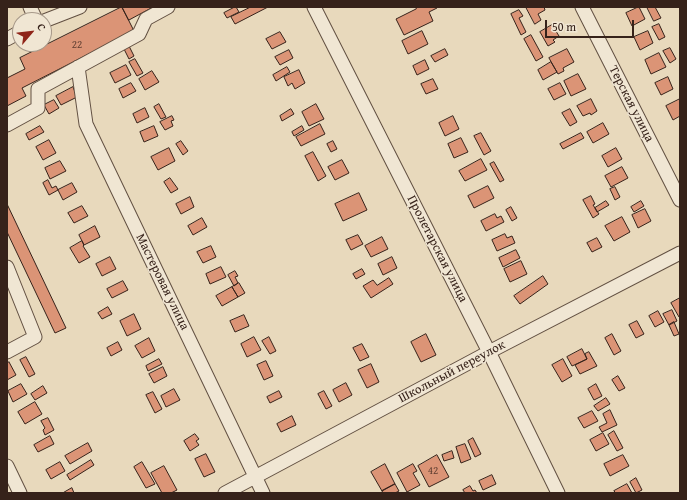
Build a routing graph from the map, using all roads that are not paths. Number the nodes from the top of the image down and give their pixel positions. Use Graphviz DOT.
graph roads {
  1 [pos="80,7"];
  2 [pos="168,7"];
  3 [pos="314,7"];
  4 [pos="582,7"];
  5 [pos="52,18"];
  6 [pos="78,67"];
  7 [pos="7,126"];
  8 [pos="680,200"];
  9 [pos="680,253"];
  10 [pos="7,267"];
  11 [pos="7,352"];
  12 [pos="489,352"];
  13 [pos="7,466"];
  14 [pos="255,476"];
  15 [pos="20,493"];
  16 [pos="225,493"];
  17 [pos="263,493"];
  18 [pos="558,493"];
  1 -- 5 [label="street"];
  2 -- 6 [label="street"];
  3 -- 12 [label="street, Пролетарская улица"];
  4 -- 8 [label="street, Терская улица"];
  6 -- 7 [label="street"];
  6 -- 14 [label="street, Мастеровая улица"];
  9 -- 12 [label="street, Школьный переулок"];
  10 -- 11 [label="street"];
  12 -- 14 [label="street, Школьный переулок"];
  12 -- 18 [label="street, Пролетарская улица"];
  13 -- 15 [label="street"];
  14 -- 16 [label="street, Школьный переулок"];
  14 -- 17 [label="street, Мастеровая улица"];
}
